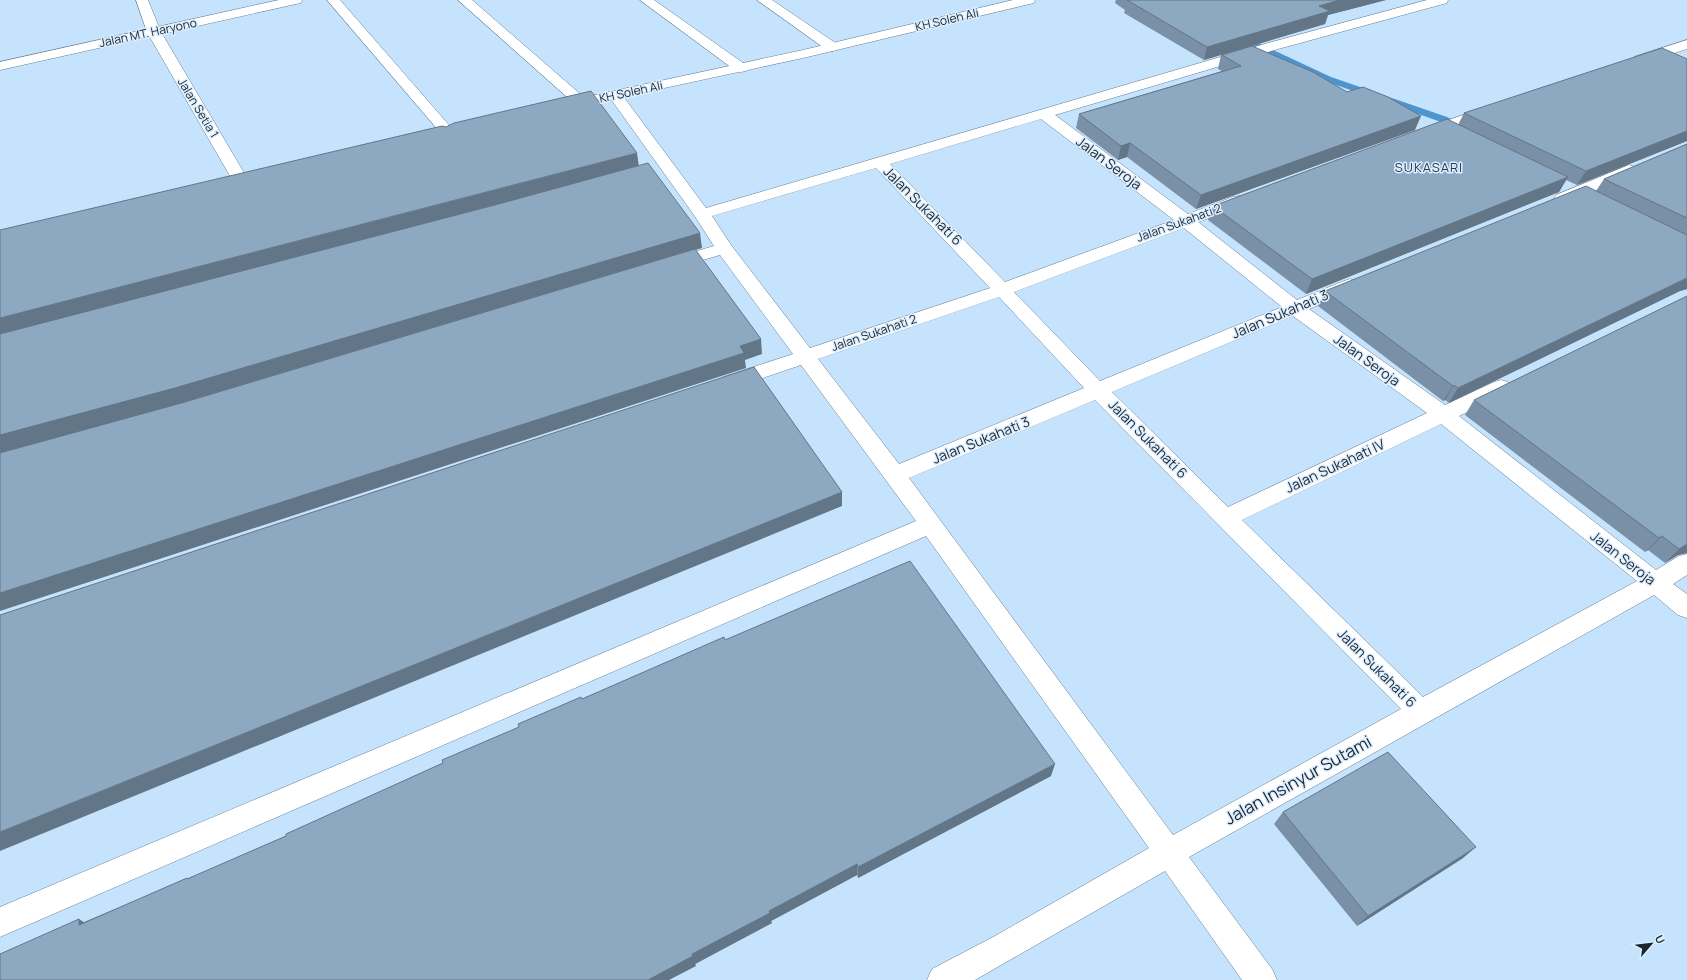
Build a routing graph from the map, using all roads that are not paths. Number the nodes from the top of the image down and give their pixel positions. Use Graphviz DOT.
graph roads {
  1 [pos="142,0"];
  2 [pos="296,0"];
  3 [pos="334,0"];
  4 [pos="464,0"];
  5 [pos="646,0"];
  6 [pos="763,0"];
  7 [pos="1029,0"];
  8 [pos="1442,0"];
  9 [pos="154,32"];
  10 [pos="1687,44"];
  11 [pos="832,47"];
  12 [pos="1252,52"];
  13 [pos="1268,61"];
  14 [pos="1623,65"];
  15 [pos="0,66"];
  16 [pos="741,68"];
  17 [pos="615,95"];
  18 [pos="581,102"];
  19 [pos="1505,105"];
  20 [pos="550,110"];
  21 [pos="1044,114"];
  22 [pos="1423,119"];
  23 [pos="1450,124"];
  24 [pos="465,131"];
  25 [pos="450,134"];
  26 [pos="1462,137"];
  27 [pos="435,138"];
  28 [pos="1412,138"];
  29 [pos="880,163"];
  30 [pos="1644,164"];
  31 [pos="258,180"];
  32 [pos="1580,188"];
  33 [pos="1251,196"];
  34 [pos="1598,202"];
  35 [pos="1542,207"];
  36 [pos="702,214"];
  37 [pos="1185,220"];
  38 [pos="724,248"];
  39 [pos="656,269"];
  40 [pos="1367,278"];
  41 [pos="1001,290"];
  42 [pos="1294,307"];
  43 [pos="807,356"];
  44 [pos="1516,380"];
  45 [pos="712,388"];
  46 [pos="1099,391"];
  47 [pos="1444,415"];
  48 [pos="895,475"];
  49 [pos="1227,517"];
  50 [pos="931,524"];
  51 [pos="1687,563"];
  52 [pos="1655,583"];
  53 [pos="1687,608"];
  54 [pos="1420,712"];
  55 [pos="1168,853"];
  56 [pos="0,922"];
  57 [pos="943,980"];
  58 [pos="1261,980"];
  1 -- 9 [label="street, Jalan Setia 1"];
  2 -- 9 [label="street, Jalan MT. Haryono"];
  3 -- 25 [label="street"];
  4 -- 18 [label="street"];
  5 -- 16 [label="street"];
  6 -- 11 [label="street"];
  7 -- 11 [label="street, KH Soleh Ali"];
  8 -- 12 [label="street"];
  9 -- 15 [label="street, Jalan MT. Haryono"];
  9 -- 31 [label="street, Jalan Setia 1"];
  10 -- 14 [label="street"];
  11 -- 16 [label="street, KH Soleh Ali"];
  12 -- 13 [label="street"];
  12 -- 21 [label="street"];
  16 -- 17 [label="street, KH Soleh Ali"];
  17 -- 18 [label="street, KH Soleh Ali"];
  17 -- 36 [label="street"];
  18 -- 20 [label="street, KH Soleh Ali"];
  19 -- 23 [label="street"];
  21 -- 29 [label="street"];
  21 -- 37 [label="street, Jalan Seroja"];
  22 -- 23 [label="street"];
  23 -- 26 [label="street"];
  23 -- 28 [label="street"];
  24 -- 25 [label="street"];
  25 -- 27 [label="street"];
  29 -- 36 [label="street"];
  29 -- 41 [label="street, Jalan Sukahati 6"];
  30 -- 32 [label="street"];
  32 -- 34 [label="street"];
  32 -- 35 [label="street"];
  33 -- 37 [label="street, Jalan Sukahati 2"];
  36 -- 38 [label="street"];
  37 -- 41 [label="street, Jalan Sukahati 2"];
  37 -- 42 [label="street, Jalan Seroja"];
  38 -- 39 [label="street"];
  38 -- 43 [label="street"];
  40 -- 42 [label="street, Jalan Sukahati 3"];
  41 -- 43 [label="street, Jalan Sukahati 2"];
  41 -- 46 [label="street, Jalan Sukahati 6"];
  42 -- 46 [label="street, Jalan Sukahati 3"];
  42 -- 47 [label="street, Jalan Seroja"];
  43 -- 45 [label="street, Jalan Sukahati 2"];
  43 -- 48 [label="street"];
  44 -- 47 [label="street, Jalan Sukahati IV"];
  46 -- 48 [label="street, Jalan Sukahati 3"];
  46 -- 49 [label="street, Jalan Sukahati 6"];
  47 -- 49 [label="street, Jalan Sukahati IV"];
  47 -- 52 [label="street, Jalan Seroja"];
  48 -- 50 [label="street"];
  49 -- 54 [label="street, Jalan Sukahati 6"];
  50 -- 55 [label="street"];
  50 -- 56 [label="street"];
  51 -- 52 [label="street, Jalan Insinyur Sutami"];
  52 -- 53 [label="street, Jalan Seroja"];
  52 -- 54 [label="street, Jalan Insinyur Sutami"];
  54 -- 55 [label="street, Jalan Insinyur Sutami"];
  55 -- 57 [label="street, Jalan Insinyur Sutami"];
  55 -- 58 [label="street"];
}
